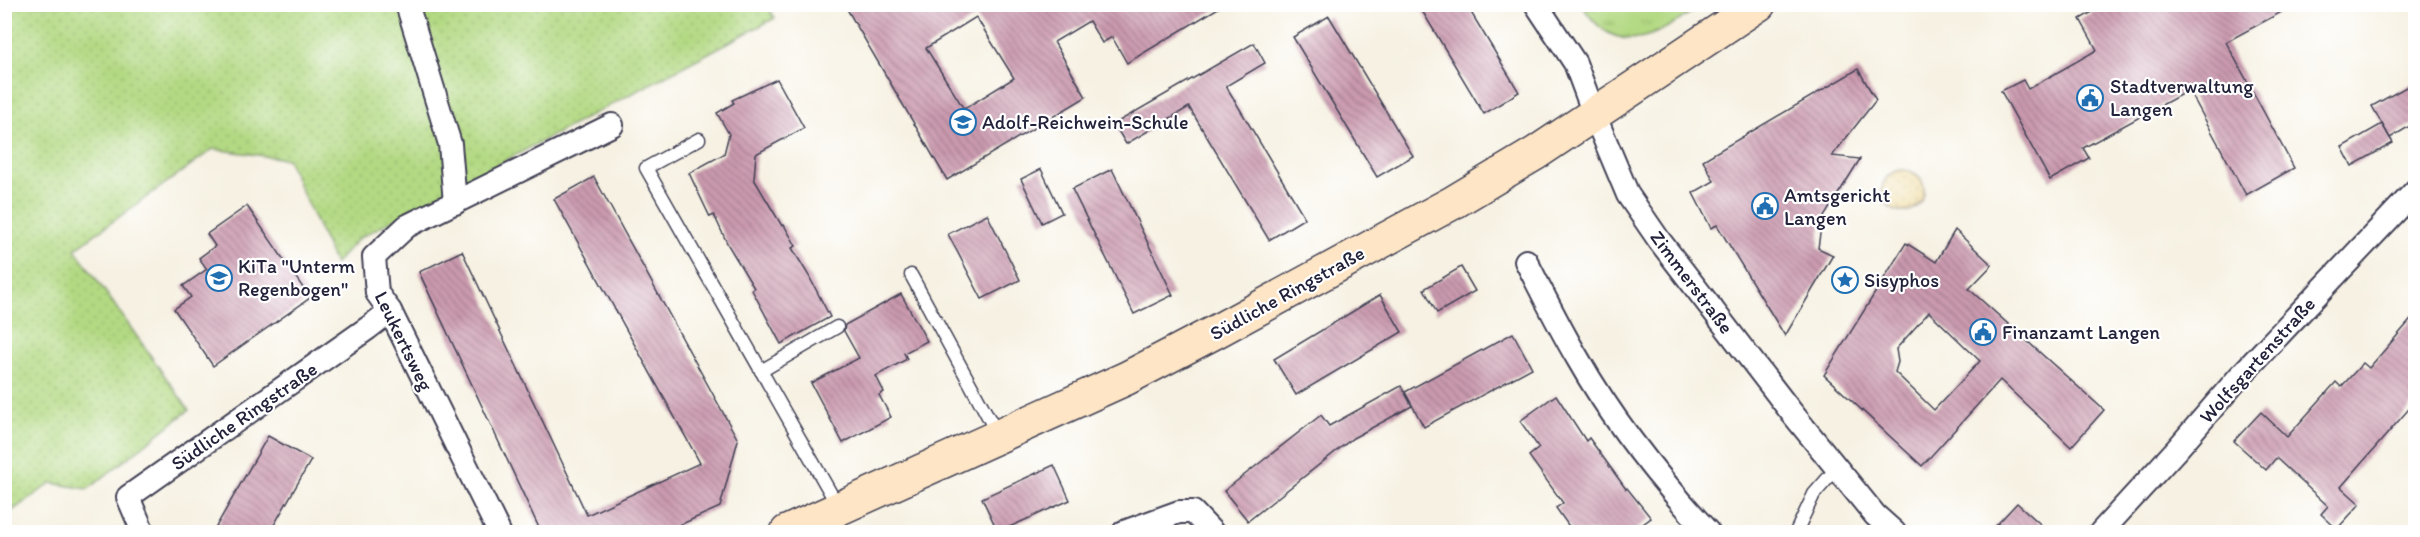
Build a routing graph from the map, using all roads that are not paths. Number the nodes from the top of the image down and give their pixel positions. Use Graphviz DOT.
graph roads {
  1 [pos="407,4"];
  2 [pos="1536,4"];
  3 [pos="1759,4"];
  4 [pos="1594,114"];
  5 [pos="612,125"];
  6 [pos="699,139"];
  7 [pos="2415,190"];
  8 [pos="455,202"];
  9 [pos="1526,261"];
  10 [pos="911,275"];
  11 [pos="390,310"];
  12 [pos="837,327"];
  13 [pos="761,371"];
  14 [pos="999,437"];
  15 [pos="1836,469"];
  16 [pos="840,509"];
  17 [pos="143,532"];
  18 [pos="498,532"];
  19 [pos="787,532"];
  20 [pos="1124,532"];
  21 [pos="1212,532"];
  22 [pos="1708,532"];
  23 [pos="1797,532"];
  24 [pos="1894,532"];
  25 [pos="2100,532"];
  1 -- 8 [label="street"];
  2 -- 4 [label="street, Zimmerstraße"];
  3 -- 4 [label="main road, Südliche Ringstraße"];
  4 -- 14 [label="main road, Südliche Ringstraße"];
  4 -- 15 [label="street, Zimmerstraße"];
  5 -- 8 [label="street"];
  6 -- 13 [label="lane"];
  7 -- 25 [label="street, Wolfsgartenstraße"];
  8 -- 11 [label="street, Leukertsweg"];
  9 -- 22 [label="street"];
  10 -- 14 [label="lane"];
  11 -- 17 [label="street, Südliche Ringstraße"];
  11 -- 18 [label="street, Leukertsweg"];
  12 -- 13 [label="lane"];
  13 -- 16 [label="lane"];
  14 -- 16 [label="main road, Südliche Ringstraße"];
  15 -- 23 [label="lane"];
  15 -- 24 [label="street, Zimmerstraße"];
  16 -- 19 [label="main road, Südliche Ringstraße"];
  20 -- 21 [label="street"];
}
